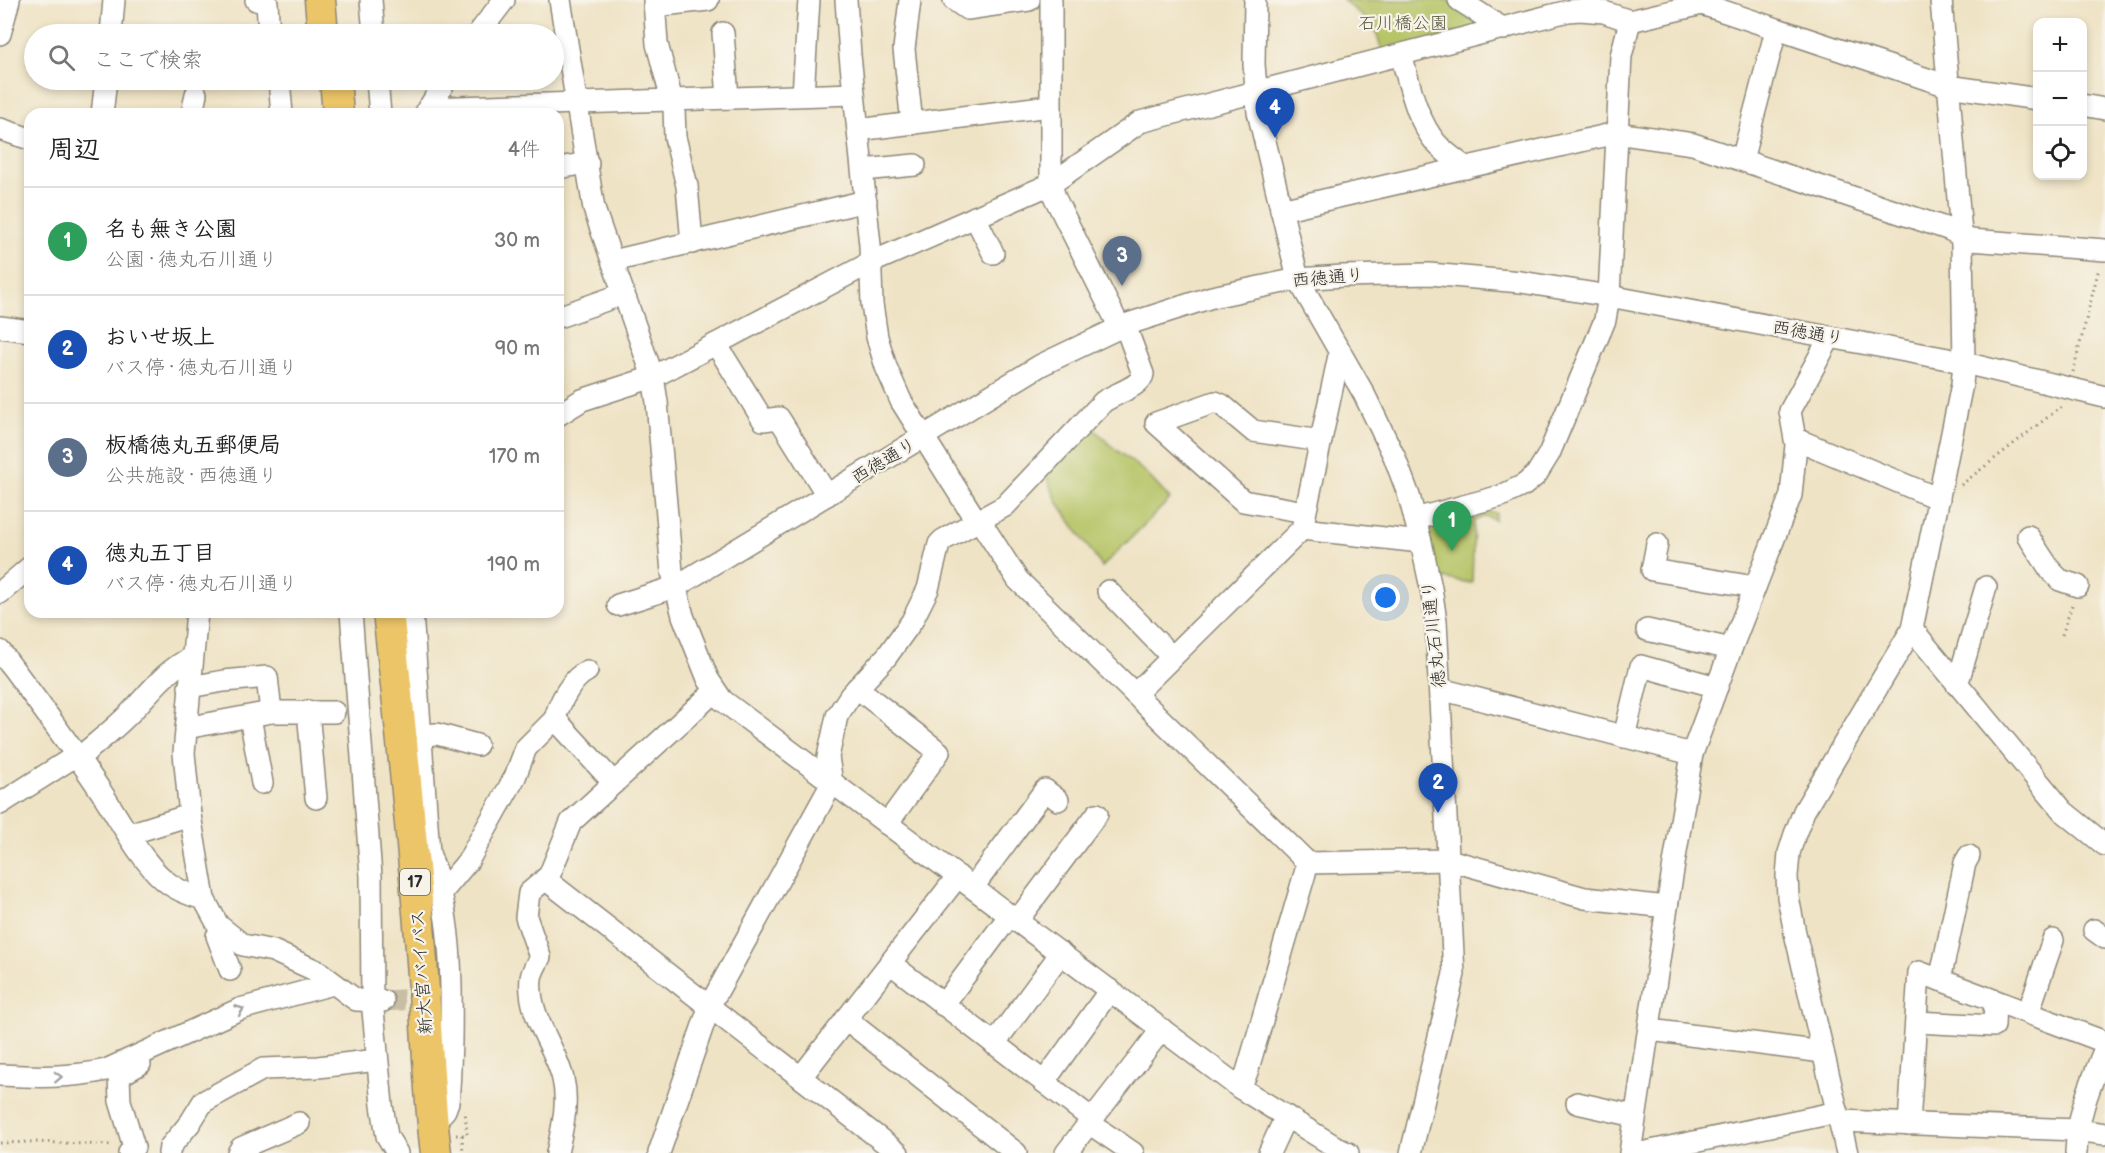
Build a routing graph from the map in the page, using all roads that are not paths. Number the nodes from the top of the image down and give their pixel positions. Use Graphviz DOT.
graph roads {
  1 [pos="9,0"];
  2 [pos="114,0"];
  3 [pos="256,0"];
  4 [pos="306,0"];
  5 [pos="320,0"];
  6 [pos="329,0"];
  7 [pos="371,0"];
  8 [pos="504,0"];
  9 [pos="560,0"];
  10 [pos="708,0"];
  11 [pos="809,0"];
  12 [pos="846,0"];
  13 [pos="910,0"];
  14 [pos="954,0"];
  15 [pos="1029,0"];
  16 [pos="1051,0"];
  17 [pos="1255,0"];
  18 [pos="1459,0"];
  19 [pos="1941,0"];
  20 [pos="654,3"];
  21 [pos="1723,5"];
  22 [pos="1630,21"];
  23 [pos="112,24"];
  24 [pos="268,24"];
  25 [pos="308,24"];
  26 [pos="322,24"];
  27 [pos="331,24"];
  28 [pos="373,24"];
  29 [pos="486,24"];
  30 [pos="564,24"];
  31 [pos="564,24"];
  32 [pos="1504,28"];
  33 [pos="1776,30"];
  34 [pos="723,33"];
  35 [pos="0,34"];
  36 [pos="1401,55"];
  37 [pos="1948,86"];
  38 [pos="105,90"];
  39 [pos="280,90"];
  40 [pos="378,90"];
  41 [pos="440,90"];
  42 [pos="1256,93"];
  43 [pos="854,94"];
  44 [pos="803,95"];
  45 [pos="728,98"];
  46 [pos="2033,98"];
  47 [pos="671,100"];
  48 [pos="577,103"];
  49 [pos="1050,106"];
  50 [pos="2087,106"];
  51 [pos="103,108"];
  52 [pos="281,108"];
  53 [pos="379,108"];
  54 [pos="428,108"];
  55 [pos="483,108"];
  56 [pos="2105,109"];
  57 [pos="912,124"];
  58 [pos="0,129"];
  59 [pos="858,130"];
  60 [pos="1616,133"];
  61 [pos="24,138"];
  62 [pos="1742,160"];
  63 [pos="588,163"];
  64 [pos="915,165"];
  65 [pos="564,167"];
  66 [pos="1466,168"];
  67 [pos="862,170"];
  68 [pos="1051,184"];
  69 [pos="866,201"];
  70 [pos="1281,210"];
  71 [pos="975,217"];
  72 [pos="1960,236"];
  73 [pos="692,243"];
  74 [pos="2105,250"];
  75 [pos="993,253"];
  76 [pos="613,261"];
  77 [pos="870,263"];
  78 [pos="1298,279"];
  79 [pos="624,294"];
  80 [pos="1609,296"];
  81 [pos="564,315"];
  82 [pos="0,327"];
  83 [pos="1122,327"];
  84 [pos="24,330"];
  85 [pos="1830,337"];
  86 [pos="716,344"];
  87 [pos="1340,351"];
  88 [pos="1964,363"];
  89 [pos="653,377"];
  90 [pos="2105,397"];
  91 [pos="564,411"];
  92 [pos="923,436"];
  93 [pos="1796,439"];
  94 [pos="1321,441"];
  95 [pos="827,495"];
  96 [pos="1939,499"];
  97 [pos="1415,519"];
  98 [pos="1303,520"];
  99 [pos="978,522"];
  100 [pos="2028,536"];
  101 [pos="1421,542"];
  102 [pos="1657,544"];
  103 [pos="24,572"];
  104 [pos="2078,586"];
  105 [pos="675,587"];
  106 [pos="1755,587"];
  107 [pos="1986,587"];
  108 [pos="1108,591"];
  109 [pos="0,592"];
  110 [pos="618,605"];
  111 [pos="195,618"];
  112 [pos="351,618"];
  113 [pos="374,618"];
  114 [pos="389,618"];
  115 [pos="412,618"];
  116 [pos="1912,629"];
  117 [pos="1647,630"];
  118 [pos="1731,649"];
  119 [pos="0,651"];
  120 [pos="192,657"];
  121 [pos="1172,657"];
  122 [pos="587,671"];
  123 [pos="1957,685"];
  124 [pos="189,687"];
  125 [pos="1717,687"];
  126 [pos="857,688"];
  127 [pos="1440,689"];
  128 [pos="715,691"];
  129 [pos="1135,694"];
  130 [pos="308,711"];
  131 [pos="334,712"];
  132 [pos="260,715"];
  133 [pos="555,719"];
  134 [pos="186,728"];
  135 [pos="422,735"];
  136 [pos="1624,737"];
  137 [pos="477,745"];
  138 [pos="1692,754"];
  139 [pos="78,756"];
  140 [pos="262,783"];
  141 [pos="614,783"];
  142 [pos="831,783"];
  143 [pos="316,798"];
  144 [pos="1058,800"];
  145 [pos="0,804"];
  146 [pos="1097,814"];
  147 [pos="190,815"];
  148 [pos="887,824"];
  149 [pos="129,834"];
  150 [pos="2105,845"];
  151 [pos="429,854"];
  152 [pos="1969,856"];
  153 [pos="1449,860"];
  154 [pos="1308,863"];
  155 [pos="545,879"];
  156 [pos="965,882"];
  157 [pos="442,892"];
  158 [pos="204,899"];
  159 [pos="1666,907"];
  160 [pos="1014,918"];
  161 [pos="215,928"];
  162 [pos="2053,940"];
  163 [pos="1061,953"];
  164 [pos="422,963"];
  165 [pos="890,963"];
  166 [pos="230,970"];
  167 [pos="1940,980"];
  168 [pos="333,984"];
  169 [pos="1110,990"];
  170 [pos="377,1000"];
  171 [pos="1995,1001"];
  172 [pos="710,1005"];
  173 [pos="943,1005"];
  174 [pos="2028,1013"];
  175 [pos="846,1019"];
  176 [pos="1916,1022"];
  177 [pos="1162,1029"];
  178 [pos="1650,1030"];
  179 [pos="2105,1042"];
  180 [pos="994,1044"];
  181 [pos="2105,1048"];
  182 [pos="152,1050"];
  183 [pos="1823,1052"];
  184 [pos="377,1060"];
  185 [pos="0,1075"];
  186 [pos="801,1077"];
  187 [pos="1044,1082"];
  188 [pos="1240,1088"];
  189 [pos="1577,1103"];
  190 [pos="1286,1116"];
  191 [pos="1635,1116"];
  192 [pos="1839,1117"];
  193 [pos="1091,1121"];
  194 [pos="299,1123"];
  195 [pos="432,1124"];
  196 [pos="1909,1124"];
  197 [pos="2077,1130"];
  198 [pos="2105,1134"];
  199 [pos="131,1150"];
  200 [pos="169,1153"];
  201 [pos="238,1153"];
  202 [pos="397,1153"];
  203 [pos="423,1153"];
  204 [pos="436,1153"];
  205 [pos="557,1153"];
  206 [pos="659,1153"];
  207 [pos="898,1153"];
  208 [pos="1016,1153"];
  209 [pos="1066,1153"];
  210 [pos="1132,1153"];
  211 [pos="1269,1153"];
  212 [pos="1348,1153"];
  213 [pos="1411,1153"];
  214 [pos="1630,1153"];
  215 [pos="1641,1153"];
  216 [pos="1847,1153"];
  217 [pos="2076,1153"];
  1 -- 35 [label="street"];
  2 -- 23 [label="street"];
  3 -- 24 [label="street"];
  4 -- 25 [label="street"];
  5 -- 26 [label="highway"];
  6 -- 27 [label="highway"];
  7 -- 28 [label="street"];
  8 -- 29 [label="street"];
  9 -- 30 [label="street"];
  10 -- 20 [label="street"];
  11 -- 44 [label="street"];
  12 -- 43 [label="street"];
  13 -- 57 [label="street"];
  14 -- 15 [label="street"];
  16 -- 49 [label="street"];
  17 -- 42 [label="street, 徳丸石川通り"];
  18 -- 32 [label="street"];
  19 -- 37 [label="street"];
  20 -- 47 [label="street"];
  21 -- 22 [label="street"];
  21 -- 33 [label="street"];
  22 -- 32 [label="street"];
  22 -- 60 [label="street"];
  31 -- 48 [label="street"];
  32 -- 36 [label="street"];
  33 -- 37 [label="street"];
  33 -- 62 [label="street"];
  34 -- 45 [label="street"];
  36 -- 42 [label="street"];
  36 -- 66 [label="street"];
  37 -- 46 [label="street"];
  37 -- 72 [label="street"];
  38 -- 51 [label="street"];
  39 -- 52 [label="street"];
  40 -- 53 [label="street"];
  41 -- 54 [label="street"];
  42 -- 68 [label="street"];
  42 -- 70 [label="street, 徳丸石川通り"];
  43 -- 44 [label="street"];
  43 -- 59 [label="street"];
  44 -- 45 [label="street"];
  45 -- 47 [label="street"];
  47 -- 48 [label="street"];
  47 -- 73 [label="street"];
  48 -- 55 [label="street"];
  48 -- 63 [label="street"];
  49 -- 57 [label="street"];
  49 -- 68 [label="street"];
  50 -- 56 [label="street"];
  57 -- 59 [label="street"];
  58 -- 61 [label="street"];
  59 -- 67 [label="street"];
  60 -- 62 [label="street"];
  60 -- 66 [label="street"];
  60 -- 80 [label="street"];
  62 -- 72 [label="street"];
  63 -- 65 [label="street"];
  63 -- 76 [label="street"];
  64 -- 67 [label="street"];
  66 -- 70 [label="street"];
  67 -- 69 [label="street"];
  68 -- 71 [label="street"];
  68 -- 83 [label="street"];
  69 -- 73 [label="street"];
  69 -- 77 [label="street"];
  70 -- 78 [label="street, 徳丸石川通り"];
  71 -- 75 [label="street"];
  71 -- 77 [label="street"];
  72 -- 74 [label="street"];
  72 -- 88 [label="street"];
  73 -- 76 [label="street"];
  76 -- 79 [label="street"];
  77 -- 86 [label="street"];
  77 -- 92 [label="street"];
  78 -- 80 [label="street, 西徳通り"];
  78 -- 83 [label="street, 西徳通り"];
  78 -- 87 [label="street, 徳丸石川通り"];
  79 -- 81 [label="street"];
  79 -- 89 [label="street"];
  80 -- 85 [label="street, 西徳通り"];
  80 -- 97 [label="street"];
  82 -- 84 [label="street"];
  83 -- 92 [label="street, 西徳通り"];
  83 -- 99 [label="street"];
  85 -- 88 [label="street, 西徳通り"];
  85 -- 93 [label="street"];
  86 -- 89 [label="street"];
  86 -- 95 [label="street"];
  87 -- 94 [label="street"];
  87 -- 97 [label="street, 徳丸石川通り"];
  88 -- 90 [label="street, 西徳通り"];
  88 -- 96 [label="street"];
  89 -- 91 [label="street"];
  89 -- 105 [label="street"];
  92 -- 95 [label="street, 西徳通り"];
  92 -- 99 [label="street"];
  93 -- 96 [label="street"];
  93 -- 106 [label="street"];
  94 -- 98 [label="street"];
  94 -- 98 [label="street"];
  95 -- 105 [label="street, 西徳通り"];
  96 -- 116 [label="street"];
  97 -- 101 [label="street, 徳丸石川通り"];
  98 -- 101 [label="street"];
  98 -- 121 [label="street"];
  99 -- 126 [label="street"];
  99 -- 129 [label="street"];
  100 -- 104 [label="street"];
  101 -- 127 [label="street, 徳丸石川通り"];
  102 -- 106 [label="street"];
  103 -- 109 [label="street"];
  105 -- 110 [label="street, 西徳通り"];
  105 -- 128 [label="street"];
  106 -- 118 [label="street"];
  107 -- 123 [label="street"];
  108 -- 121 [label="street"];
  111 -- 120 [label="street"];
  112 -- 170 [label="street"];
  113 -- 203 [label="highway, 新大宮バイパス / 17"];
  114 -- 164 [label="highway, 新大宮バイパス / 17"];
  115 -- 135 [label="street"];
  116 -- 123 [label="street"];
  116 -- 183 [label="street"];
  117 -- 118 [label="street"];
  118 -- 125 [label="street"];
  119 -- 139 [label="street"];
  120 -- 124 [label="street"];
  120 -- 139 [label="street"];
  121 -- 129 [label="street"];
  122 -- 133 [label="street"];
  123 -- 150 [label="street"];
  124 -- 132 [label="street"];
  124 -- 134 [label="street"];
  125 -- 136 [label="street"];
  125 -- 138 [label="street"];
  126 -- 142 [label="street"];
  126 -- 148 [label="street"];
  127 -- 136 [label="street"];
  127 -- 153 [label="street, 徳丸石川通り"];
  128 -- 141 [label="street"];
  128 -- 142 [label="street"];
  129 -- 154 [label="street"];
  130 -- 131 [label="street"];
  130 -- 132 [label="street"];
  130 -- 143 [label="street"];
  132 -- 134 [label="street"];
  132 -- 140 [label="street"];
  133 -- 141 [label="street"];
  133 -- 157 [label="street"];
  134 -- 147 [label="street"];
  135 -- 137 [label="street"];
  135 -- 151 [label="street"];
  136 -- 138 [label="street"];
  138 -- 159 [label="street"];
  139 -- 145 [label="street"];
  139 -- 149 [label="street"];
  141 -- 155 [label="street"];
  142 -- 148 [label="street"];
  142 -- 172 [label="street"];
  144 -- 156 [label="street"];
  146 -- 160 [label="street"];
  147 -- 149 [label="street"];
  147 -- 158 [label="street"];
  148 -- 156 [label="street"];
  149 -- 158 [label="street"];
  151 -- 157 [label="street"];
  151 -- 164 [label="street"];
  152 -- 167 [label="street"];
  153 -- 154 [label="street"];
  153 -- 159 [label="street"];
  153 -- 213 [label="street, 徳丸石川通り"];
  154 -- 188 [label="street"];
  155 -- 172 [label="street"];
  155 -- 205 [label="street"];
  156 -- 160 [label="street"];
  156 -- 165 [label="street"];
  157 -- 195 [label="street"];
  158 -- 161 [label="street"];
  159 -- 178 [label="street"];
  160 -- 163 [label="street"];
  160 -- 173 [label="street"];
  161 -- 166 [label="street"];
  161 -- 168 [label="street"];
  162 -- 174 [label="street"];
  163 -- 169 [label="street"];
  163 -- 180 [label="street"];
  164 -- 195 [label="highway, 新大宮バイパス / 17"];
  165 -- 173 [label="street"];
  165 -- 175 [label="street"];
  167 -- 171 [label="street"];
  167 -- 176 [label="street"];
  168 -- 170 [label="street"];
  182 -- 168 [label="street, one-way"];
  169 -- 177 [label="street"];
  169 -- 187 [label="street"];
  170 -- 184 [label="street"];
  171 -- 174 [label="street"];
  171 -- 176 [label="street"];
  172 -- 186 [label="street"];
  172 -- 206 [label="street"];
  173 -- 180 [label="street"];
  174 -- 179 [label="street"];
  175 -- 186 [label="street"];
  175 -- 208 [label="street"];
  176 -- 196 [label="street"];
  177 -- 188 [label="street"];
  177 -- 193 [label="street"];
  178 -- 183 [label="street"];
  178 -- 191 [label="street"];
  180 -- 187 [label="street"];
  181 -- 197 [label="street"];
  185 -- 182 [label="street, one-way"];
  182 -- 199 [label="street"];
  183 -- 192 [label="street"];
  184 -- 200 [label="street"];
  184 -- 202 [label="street"];
  186 -- 207 [label="street"];
  187 -- 193 [label="street"];
  188 -- 190 [label="street"];
  189 -- 191 [label="street"];
  190 -- 211 [label="street"];
  190 -- 212 [label="street"];
  191 -- 214 [label="street"];
  192 -- 196 [label="street"];
  192 -- 215 [label="street"];
  192 -- 216 [label="street"];
  193 -- 209 [label="street"];
  193 -- 210 [label="street"];
  194 -- 201 [label="street"];
  195 -- 204 [label="highway, 新大宮バイパス / 17"];
  196 -- 197 [label="street"];
  197 -- 198 [label="street"];
  197 -- 217 [label="street"];
}
